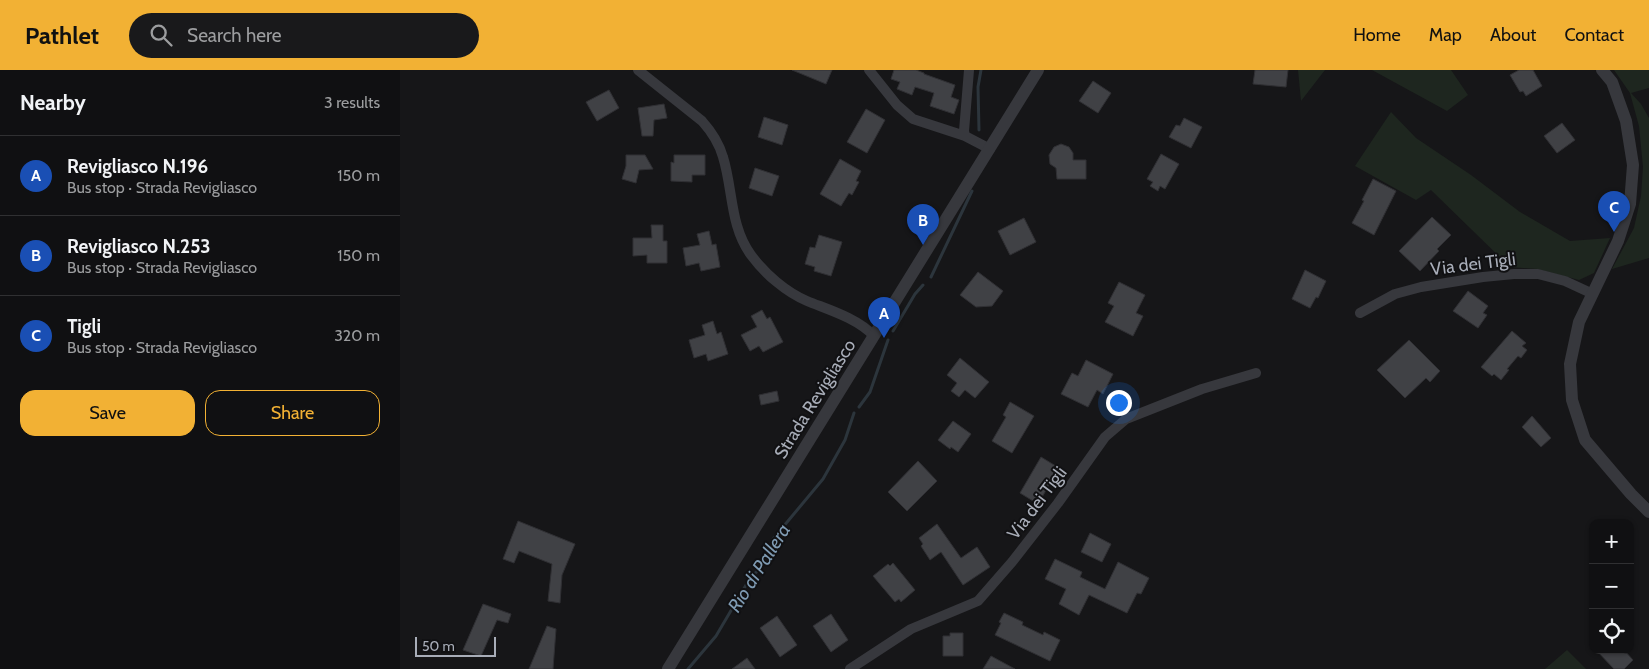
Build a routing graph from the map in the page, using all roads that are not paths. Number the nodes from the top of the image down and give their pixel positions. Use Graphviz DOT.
graph roads {
  1 [pos="638,70"];
  2 [pos="869,70"];
  3 [pos="969,70"];
  4 [pos="1038,70"];
  5 [pos="1602,70"];
  6 [pos="965,136"];
  7 [pos="990,149"];
  8 [pos="1592,294"];
  9 [pos="1360,313"];
  10 [pos="874,336"];
  11 [pos="1256,373"];
  12 [pos="1649,512"];
  13 [pos="668,669"];
  14 [pos="850,669"];
  1 -- 10 [label="street"];
  2 -- 6 [label="street"];
  3 -- 6 [label="street"];
  4 -- 7 [label="street, Strada Revigliasco"];
  5 -- 8 [label="street"];
  6 -- 7 [label="street"];
  7 -- 10 [label="street, Strada Revigliasco"];
  8 -- 9 [label="street, Via dei Tigli"];
  8 -- 12 [label="street"];
  10 -- 13 [label="street, Strada Revigliasco"];
  11 -- 14 [label="street, Via dei Tigli"];
}
